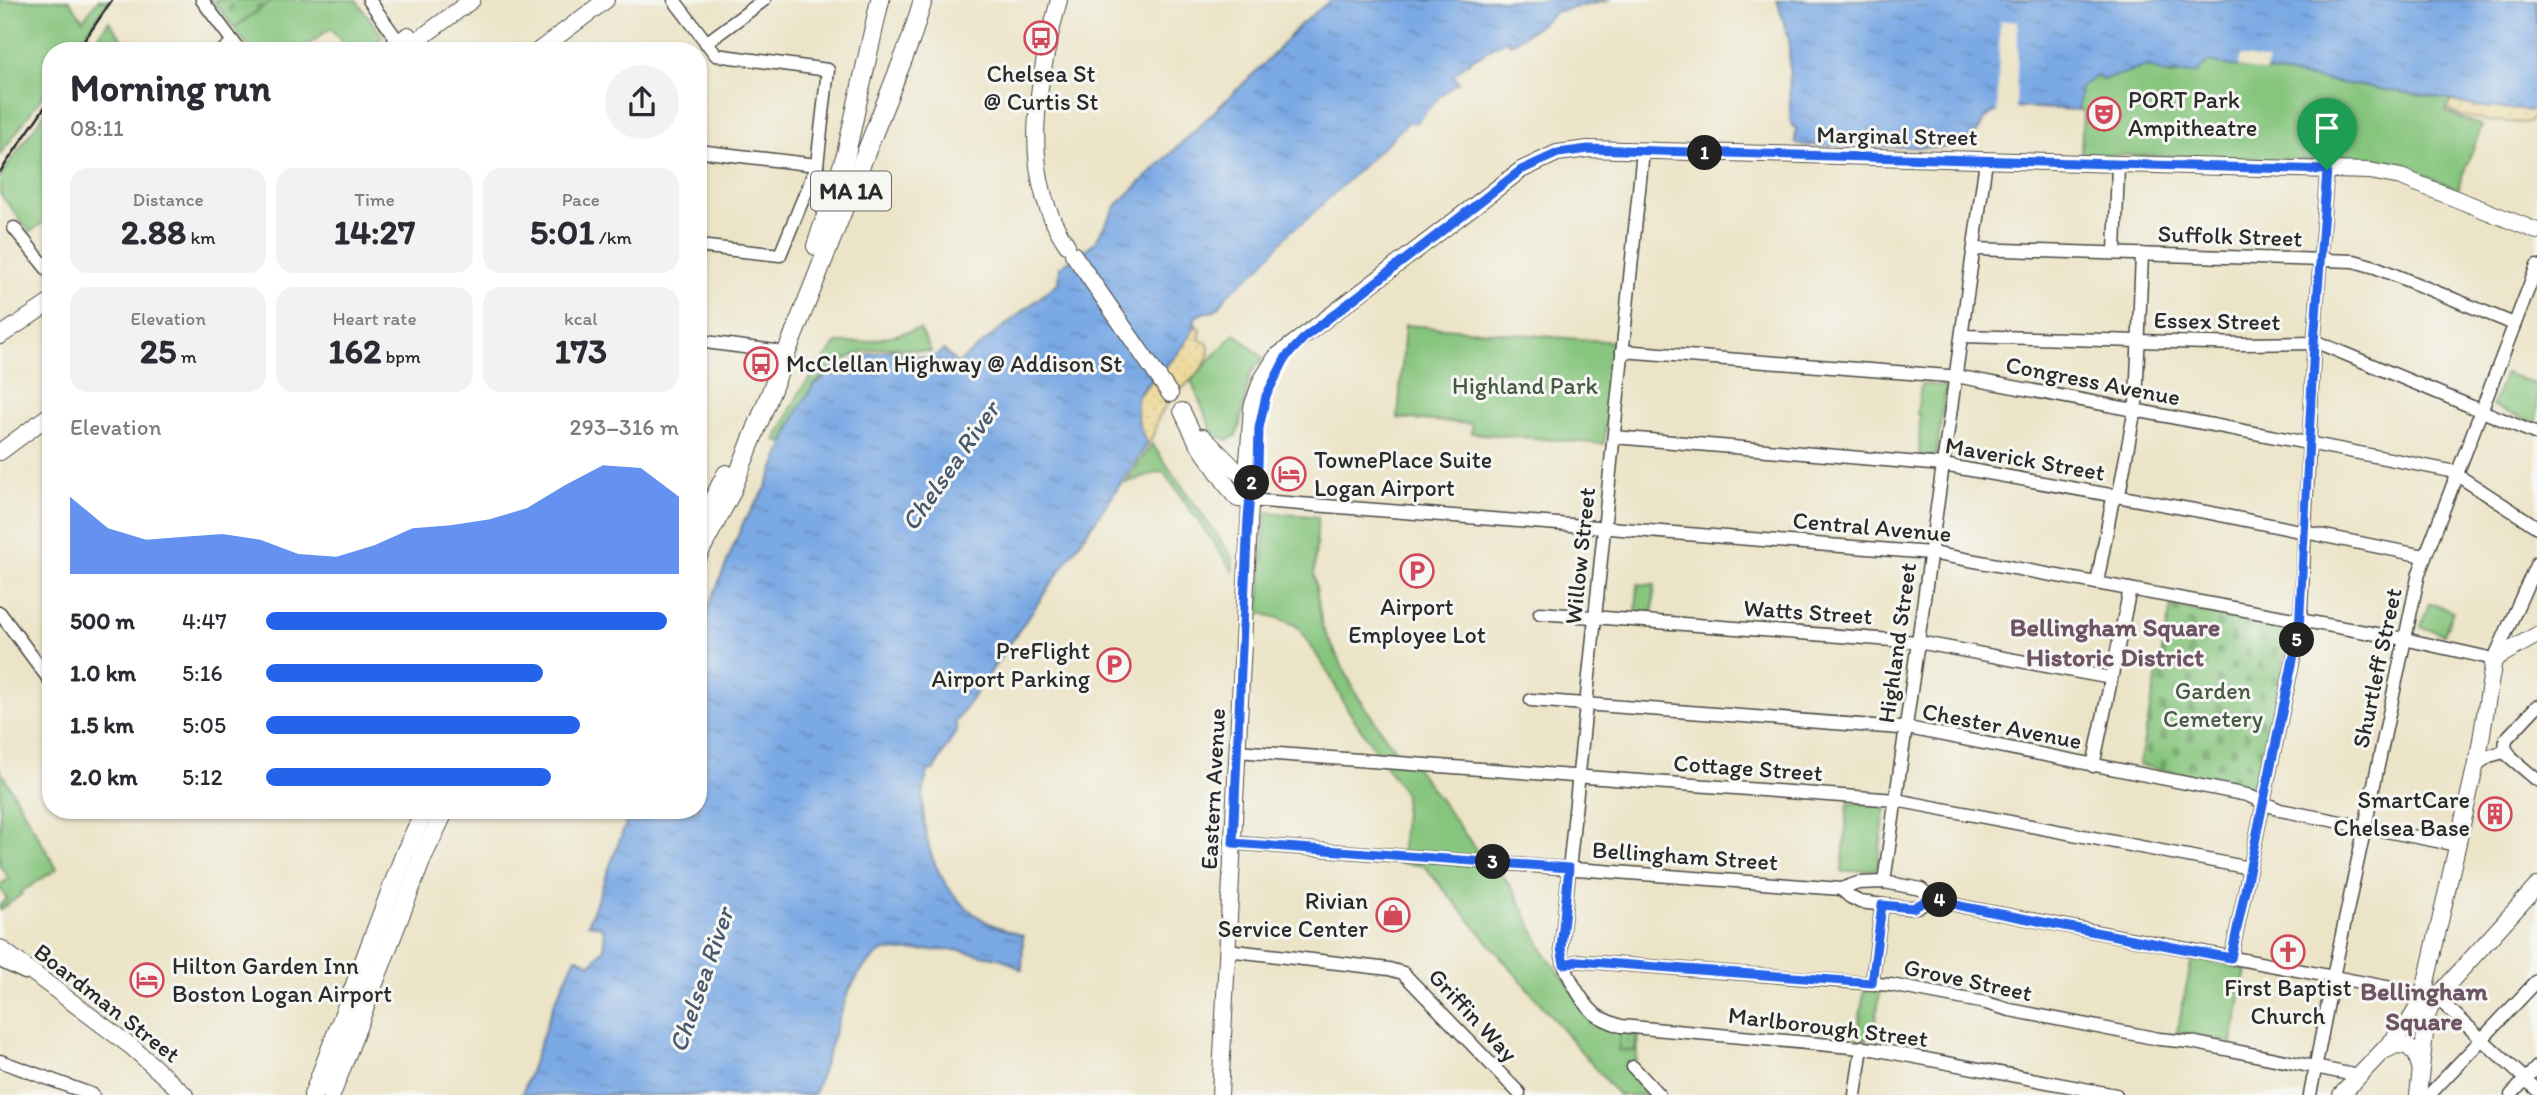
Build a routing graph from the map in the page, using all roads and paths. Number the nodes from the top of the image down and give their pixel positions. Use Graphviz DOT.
graph roads {
  1 [pos="202,0"];
  2 [pos="369,0"];
  3 [pos="455,0"];
  4 [pos="472,0"];
  5 [pos="606,0"];
  6 [pos="674,0"];
  7 [pos="764,0"];
  8 [pos="878,0"];
  9 [pos="923,0"];
  10 [pos="1059,0"];
  11 [pos="233,42"];
  12 [pos="396,42"];
  13 [pos="408,42"];
  14 [pos="410,42"];
  15 [pos="550,42"];
  16 [pos="705,42"];
  17 [pos="707,42"];
  18 [pos="707,44"];
  19 [pos="707,151"];
  20 [pos="1643,151"];
  21 [pos="1986,161"];
  22 [pos="817,165"];
  23 [pos="2118,165"];
  24 [pos="2327,170"];
  25 [pos="14,228"];
  26 [pos="2537,231"];
  27 [pos="707,247"];
  28 [pos="1974,249"];
  29 [pos="2115,253"];
  30 [pos="2142,254"];
  31 [pos="2320,259"];
  32 [pos="42,263"];
  33 [pos="2537,265"];
  34 [pos="42,296"];
  35 [pos="42,308"];
  36 [pos="2514,324"];
  37 [pos="0,325"];
  38 [pos="0,336"];
  39 [pos="1306,336"];
  40 [pos="1962,336"];
  41 [pos="2139,341"];
  42 [pos="707,342"];
  43 [pos="2314,343"];
  44 [pos="775,351"];
  45 [pos="1622,351"];
  46 [pos="1956,377"];
  47 [pos="2134,410"];
  48 [pos="2481,410"];
  49 [pos="42,421"];
  50 [pos="1249,434"];
  51 [pos="2537,434"];
  52 [pos="1614,438"];
  53 [pos="2309,443"];
  54 [pos="1207,447"];
  55 [pos="0,452"];
  56 [pos="1943,464"];
  57 [pos="2456,475"];
  58 [pos="1246,495"];
  59 [pos="2116,496"];
  60 [pos="707,512"];
  61 [pos="2537,527"];
  62 [pos="1604,528"];
  63 [pos="2304,531"];
  64 [pos="707,538"];
  65 [pos="1931,553"];
  66 [pos="2424,556"];
  67 [pos="2537,563"];
  68 [pos="2097,583"];
  69 [pos="2130,589"];
  70 [pos="0,613"];
  71 [pos="1540,613"];
  72 [pos="1595,618"];
  73 [pos="2300,620"];
  74 [pos="2537,635"];
  75 [pos="2404,639"];
  76 [pos="1918,642"];
  77 [pos="2494,659"];
  78 [pos="42,670"];
  79 [pos="2111,678"];
  80 [pos="1531,700"];
  81 [pos="1586,705"];
  82 [pos="2537,706"];
  83 [pos="2484,724"];
  84 [pos="1906,729"];
  85 [pos="2506,739"];
  86 [pos="1237,751"];
  87 [pos="2510,755"];
  88 [pos="2093,766"];
  89 [pos="2475,766"];
  90 [pos="1578,777"];
  91 [pos="2537,780"];
  92 [pos="1896,800"];
  93 [pos="2263,801"];
  94 [pos="421,819"];
  95 [pos="441,819"];
  96 [pos="2365,827"];
  97 [pos="1233,843"];
  98 [pos="2457,845"];
  99 [pos="1569,868"];
  100 [pos="2250,868"];
  101 [pos="1884,882"];
  102 [pos="2537,886"];
  103 [pos="1841,889"];
  104 [pos="1931,898"];
  105 [pos="1882,905"];
  106 [pos="0,948"];
  107 [pos="1227,950"];
  108 [pos="2231,958"];
  109 [pos="0,961"];
  110 [pos="1564,964"];
  111 [pos="2333,977"];
  112 [pos="41,980"];
  113 [pos="1872,983"];
  114 [pos="2534,983"];
  115 [pos="2430,995"];
  116 [pos="2481,1038"];
  117 [pos="1862,1047"];
  118 [pos="2379,1055"];
  119 [pos="0,1061"];
  120 [pos="1633,1067"];
  121 [pos="2315,1067"];
  122 [pos="2537,1067"];
  123 [pos="2421,1070"];
  124 [pos="2359,1076"];
  125 [pos="2526,1079"];
  126 [pos="2537,1090"];
  127 [pos="1519,1093"];
  128 [pos="93,1095"];
  129 [pos="185,1095"];
  130 [pos="313,1095"];
  131 [pos="331,1095"];
  132 [pos="1220,1095"];
  133 [pos="1659,1095"];
  134 [pos="1855,1095"];
  135 [pos="2116,1095"];
  136 [pos="2310,1095"];
  137 [pos="2341,1095"];
  138 [pos="2418,1095"];
  139 [pos="2429,1095"];
  140 [pos="2511,1095"];
  1 -- 11 [label="street"];
  2 -- 12 [label="street"];
  3 -- 13 [label="main road"];
  4 -- 14 [label="main road"];
  5 -- 15 [label="main road"];
  6 -- 16 [label="street"];
  7 -- 17 [label="street"];
  8 -- 44 [label="highway, MA 1A"];
  9 -- 64 [label="highway, MA 1A"];
  10 -- 54 [label="main road"];
  18 -- 22 [label="street"];
  19 -- 22 [label="street"];
  20 -- 21 [label="main road, Marginal Street"];
  20 -- 39 [label="main road, Marginal Street"];
  20 -- 45 [label="street, Willow Street"];
  21 -- 23 [label="main road, Marginal Street"];
  21 -- 28 [label="street, Highland Street"];
  22 -- 27 [label="street"];
  23 -- 24 [label="main road, Marginal Street"];
  23 -- 29 [label="street"];
  24 -- 26 [label="main road, Marginal Street"];
  24 -- 31 [label="street"];
  25 -- 32 [label="street"];
  28 -- 29 [label="street, Suffolk Street"];
  28 -- 40 [label="street, Highland Street"];
  29 -- 30 [label="street, Suffolk Street"];
  30 -- 31 [label="street, Suffolk Street"];
  30 -- 41 [label="street"];
  31 -- 36 [label="street, Suffolk Street"];
  31 -- 43 [label="street"];
  33 -- 36 [label="street, Shurtleff Street"];
  34 -- 37 [label="main road"];
  35 -- 38 [label="main road"];
  36 -- 48 [label="street, Shurtleff Street"];
  39 -- 50 [label="main road, Marginal Street"];
  39 -- 58 [label="main road, Marginal Street"];
  40 -- 41 [label="street, Essex Street"];
  40 -- 46 [label="street, Highland Street"];
  41 -- 43 [label="street, Essex Street"];
  41 -- 47 [label="street"];
  42 -- 44 [label="street"];
  43 -- 48 [label="street, Essex Street"];
  43 -- 53 [label="street"];
  44 -- 60 [label="highway, MA 1A"];
  45 -- 46 [label="street, Congress Avenue"];
  45 -- 52 [label="street, Willow Street"];
  46 -- 47 [label="street, Congress Avenue"];
  46 -- 56 [label="street, Highland Street"];
  47 -- 53 [label="street, Congress Avenue"];
  47 -- 59 [label="street"];
  48 -- 51 [label="street, Essex Street"];
  48 -- 57 [label="street, Shurtleff Street"];
  49 -- 55 [label="main road"];
  50 -- 54 [label="main road"];
  50 -- 58 [label="main road, Marginal Street"];
  52 -- 56 [label="street, Maverick Street"];
  52 -- 62 [label="street, Willow Street"];
  53 -- 57 [label="street, Congress Avenue"];
  53 -- 63 [label="street"];
  54 -- 58 [label="main road"];
  56 -- 59 [label="street, Maverick Street"];
  56 -- 65 [label="street, Highland Street"];
  57 -- 61 [label="street, Congress Avenue"];
  57 -- 66 [label="street, Shurtleff Street"];
  58 -- 62 [label="street, Central Avenue"];
  58 -- 86 [label="main road, Eastern Avenue"];
  59 -- 63 [label="street, Maverick Street"];
  59 -- 68 [label="street"];
  62 -- 65 [label="street, Central Avenue"];
  62 -- 72 [label="street, Willow Street"];
  63 -- 66 [label="street, Maverick Street"];
  63 -- 73 [label="street"];
  65 -- 68 [label="street, Central Avenue"];
  65 -- 76 [label="street, Highland Street"];
  66 -- 75 [label="street, Shurtleff Street"];
  67 -- 77 [label="street"];
  68 -- 69 [label="street, Central Avenue"];
  69 -- 73 [label="street, Central Avenue"];
  69 -- 79 [label="street"];
  70 -- 78 [label="street"];
  71 -- 72 [label="street, Watts Street"];
  72 -- 76 [label="street, Watts Street"];
  72 -- 81 [label="street, Willow Street"];
  73 -- 75 [label="street, Central Avenue"];
  73 -- 93 [label="street"];
  74 -- 77 [label="main road"];
  75 -- 77 [label="street, Central Avenue"];
  75 -- 96 [label="street, Shurtleff Street"];
  76 -- 79 [label="street, Watts Street"];
  76 -- 84 [label="street, Highland Street"];
  77 -- 83 [label="main road"];
  79 -- 88 [label="street"];
  80 -- 81 [label="street, Chester Avenue"];
  81 -- 84 [label="street, Chester Avenue"];
  81 -- 90 [label="street, Willow Street"];
  82 -- 85 [label="street"];
  83 -- 85 [label="street"];
  83 -- 89 [label="main road"];
  84 -- 88 [label="street, Chester Avenue"];
  84 -- 92 [label="street, Highland Street"];
  85 -- 87 [label="street"];
  86 -- 90 [label="street, Cottage Street"];
  86 -- 97 [label="main road, Eastern Avenue"];
  87 -- 89 [label="street"];
  87 -- 91 [label="street"];
  88 -- 93 [label="street, Chester Avenue"];
  89 -- 98 [label="main road"];
  90 -- 92 [label="street, Cottage Street"];
  90 -- 99 [label="street, Willow Street"];
  92 -- 100 [label="street, Cottage Street"];
  92 -- 101 [label="street, Highland Street"];
  93 -- 96 [label="street, Chester Avenue"];
  93 -- 100 [label="street"];
  94 -- 130 [label="highway"];
  95 -- 131 [label="highway"];
  96 -- 98 [label="street, Chester Avenue"];
  96 -- 111 [label="street, Shurtleff Street"];
  97 -- 99 [label="street, Bellingham Street"];
  97 -- 107 [label="main road, Eastern Avenue"];
  98 -- 115 [label="main road"];
  99 -- 103 [label="street, Bellingham Street"];
  99 -- 110 [label="street, Willow Street"];
  100 -- 108 [label="street"];
  101 -- 103 [label="street, Bellingham Street"];
  101 -- 104 [label="street, Bellingham Street"];
  102 -- 115 [label="main road"];
  103 -- 105 [label="street, Bellingham Street"];
  104 -- 105 [label="street, Bellingham Street"];
  104 -- 108 [label="street, Bellingham Street"];
  105 -- 113 [label="street"];
  106 -- 112 [label="main road, Boardman Street"];
  107 -- 127 [label="street, Griffin Way"];
  107 -- 132 [label="main road, Eastern Avenue"];
  108 -- 111 [label="street, Bellingham Street"];
  109 -- 112 [label="street"];
  110 -- 113 [label="street, Grove Street"];
  110 -- 117 [label="street, Marlborough Street"];
  111 -- 115 [label="street, Bellingham Street"];
  111 -- 121 [label="street, Shurtleff Street"];
  112 -- 129 [label="main road, Boardman Street"];
  113 -- 121 [label="street, Grove Street"];
  114 -- 116 [label="street"];
  115 -- 116 [label="street"];
  115 -- 118 [label="main road"];
  115 -- 123 [label="main road"];
  116 -- 125 [label="street"];
  116 -- 139 [label="street"];
  117 -- 134 [label="street"];
  117 -- 135 [label="street, Marlborough Street"];
  118 -- 123 [label="main road"];
  118 -- 124 [label="main road"];
  119 -- 128 [label="street"];
  120 -- 133 [label="street"];
  121 -- 124 [label="street, Grove Street"];
  121 -- 136 [label="street, Shurtleff Street"];
  122 -- 125 [label="street"];
  123 -- 138 [label="main road"];
  124 -- 137 [label="main road"];
  125 -- 126 [label="street"];
  125 -- 140 [label="street"];
}
